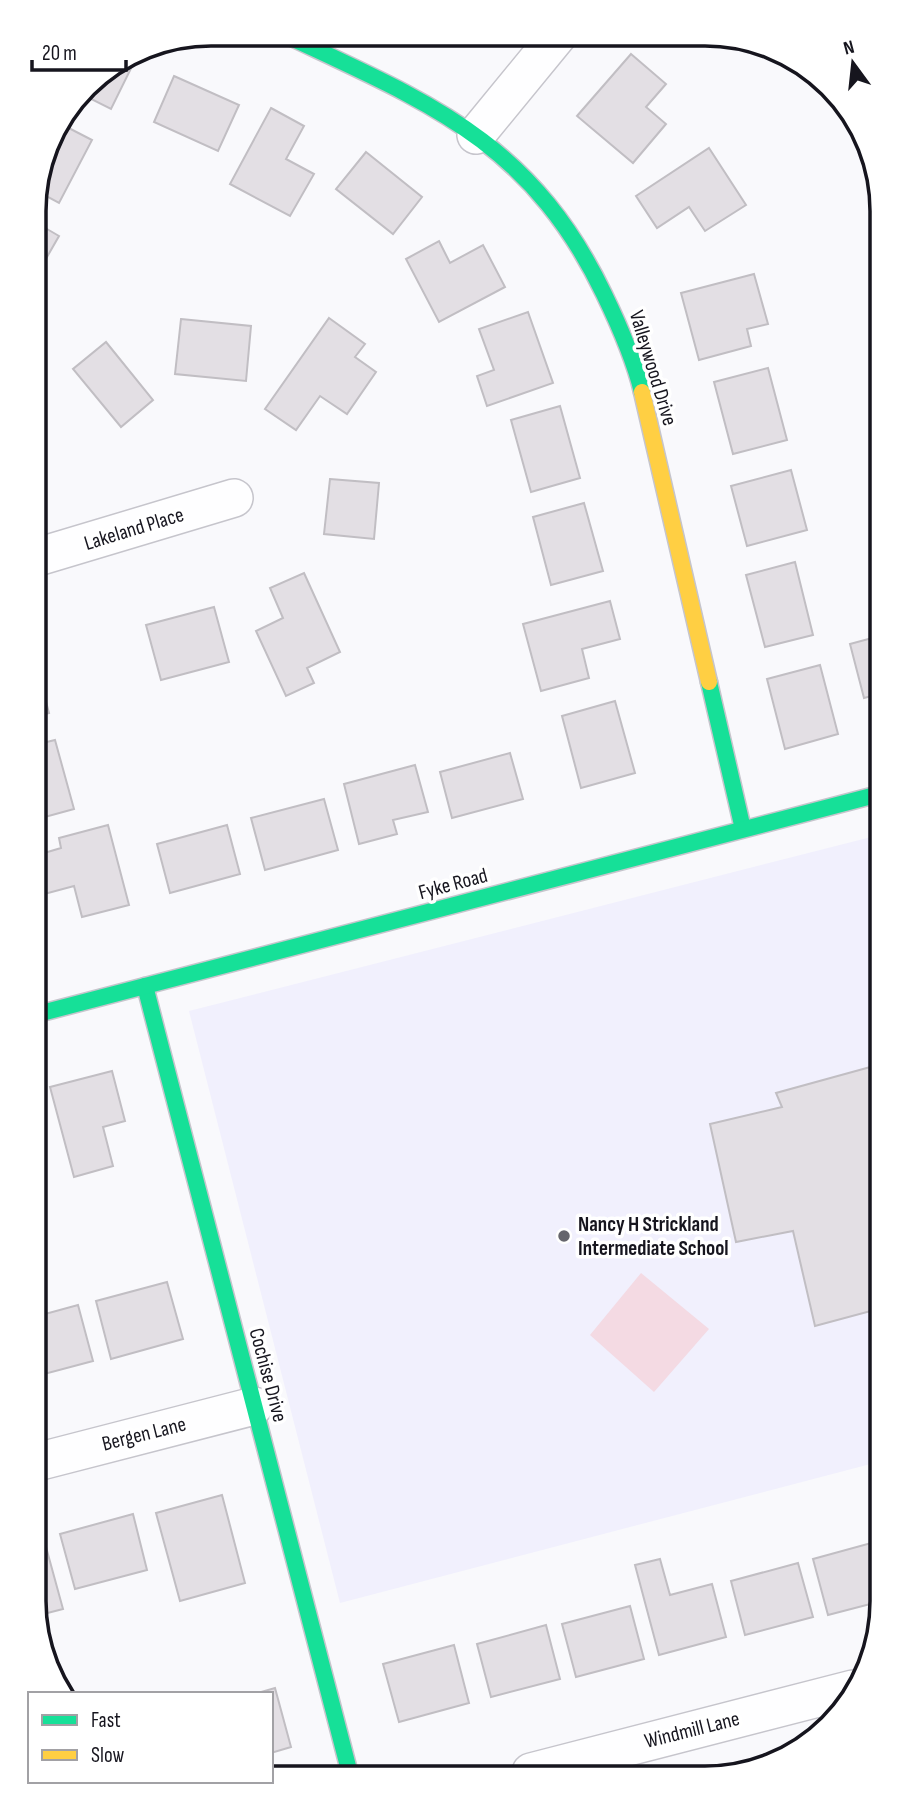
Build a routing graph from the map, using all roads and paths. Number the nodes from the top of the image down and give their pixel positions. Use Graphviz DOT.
graph roads {
  1 [pos="308,46"];
  2 [pos="550,46"];
  3 [pos="476,135"];
  4 [pos="234,498"];
  5 [pos="46,554"];
  6 [pos="870,796"];
  7 [pos="743,830"];
  8 [pos="145,986"];
  9 [pos="45,1012"];
  10 [pos="254,1406"];
  11 [pos="45,1459"];
  12 [pos="839,1696"];
  13 [pos="348,1766"];
  14 [pos="555,1766"];
  1 -- 3 [label="street, Valleywood Drive"];
  2 -- 3 [label="street"];
  3 -- 7 [label="street, Valleywood Drive"];
  4 -- 5 [label="street, Lakeland Place"];
  6 -- 7 [label="street, Fyke Road"];
  7 -- 8 [label="street, Fyke Road"];
  8 -- 9 [label="street, Fyke Road"];
  8 -- 10 [label="street, Cochise Drive"];
  10 -- 11 [label="street, Bergen Lane"];
  10 -- 13 [label="street, Cochise Drive"];
  12 -- 14 [label="street, Windmill Lane"];
}
